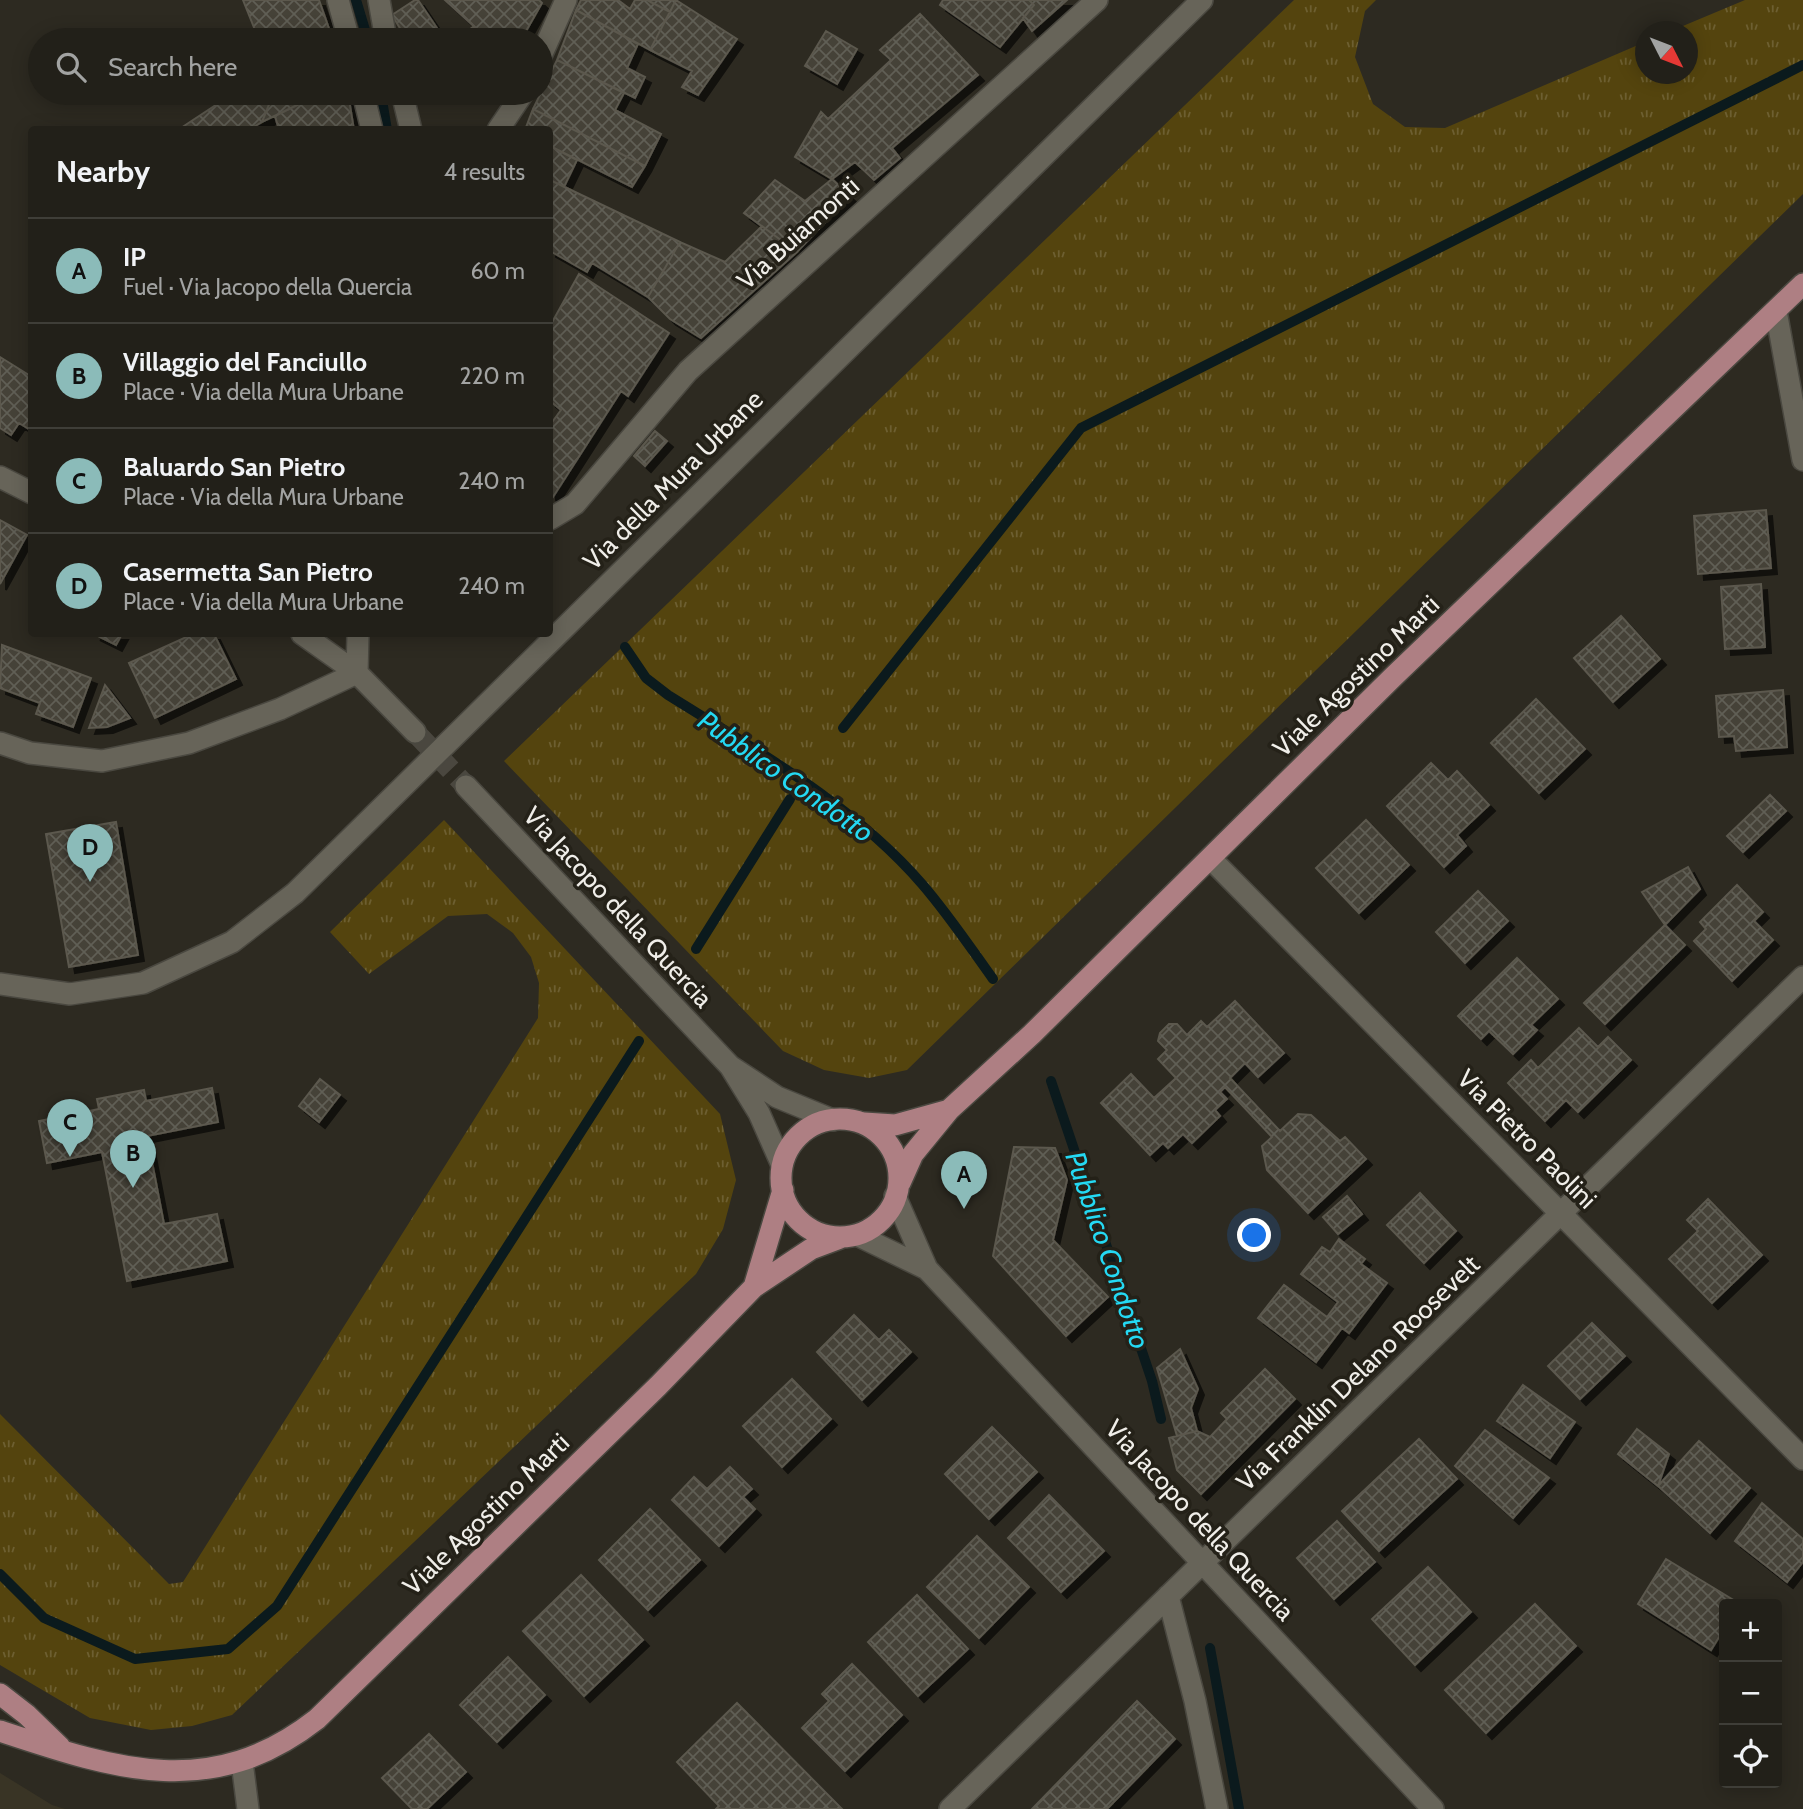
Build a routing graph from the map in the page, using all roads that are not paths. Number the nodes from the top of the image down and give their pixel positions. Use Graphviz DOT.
graph roads {
  1 [pos="338,0"];
  2 [pos="379,0"];
  3 [pos="566,0"];
  4 [pos="1097,0"];
  5 [pos="1202,0"];
  6 [pos="346,28"];
  7 [pos="384,28"];
  8 [pos="553,29"];
  9 [pos="366,105"];
  10 [pos="405,105"];
  11 [pos="515,105"];
  12 [pos="371,126"];
  13 [pos="410,126"];
  14 [pos="501,126"];
  15 [pos="1803,284"];
  16 [pos="1776,311"];
  17 [pos="1803,460"];
  18 [pos="0,477"];
  19 [pos="28,491"];
  20 [pos="553,517"];
  21 [pos="306,637"];
  22 [pos="358,637"];
  23 [pos="357,673"];
  24 [pos="415,732"];
  25 [pos="0,743"];
  26 [pos="466,786"];
  27 [pos="1211,859"];
  28 [pos="1803,976"];
  29 [pos="0,984"];
  30 [pos="730,1066"];
  31 [pos="949,1110"];
  32 [pos="844,1121"];
  33 [pos="782,1165"];
  34 [pos="783,1190"];
  35 [pos="897,1191"];
  36 [pos="1562,1215"];
  37 [pos="850,1236"];
  38 [pos="927,1269"];
  39 [pos="754,1287"];
  40 [pos="1803,1460"];
  41 [pos="1202,1563"];
  42 [pos="1168,1596"];
  43 [pos="0,1694"];
  44 [pos="0,1731"];
  45 [pos="60,1747"];
  46 [pos="242,1762"];
  47 [pos="248,1809"];
  48 [pos="950,1809"];
  49 [pos="1216,1809"];
  50 [pos="1433,1809"];
  1 -- 6 [label="street"];
  2 -- 7 [label="street"];
  3 -- 8 [label="street"];
  4 -- 20 [label="street, Via Buiamonti"];
  5 -- 29 [label="street, Via della Mura Urbane"];
  9 -- 12 [label="street"];
  10 -- 13 [label="street"];
  11 -- 14 [label="street"];
  15 -- 16 [label="main road, Viale Agostino Marti"];
  16 -- 17 [label="street"];
  16 -- 27 [label="main road, Viale Agostino Marti"];
  18 -- 19 [label="street"];
  21 -- 23 [label="street"];
  22 -- 23 [label="street"];
  23 -- 24 [label="street"];
  23 -- 25 [label="street"];
  26 -- 30 [label="street, Via Jacopo della Quercia"];
  27 -- 31 [label="main road, Viale Agostino Marti"];
  27 -- 36 [label="street, Via Pietro Paolini"];
  28 -- 36 [label="street, Via Franklin Delano Roosevelt"];
  30 -- 32 [label="street, Via Jacopo della Quercia"];
  30 -- 33 [label="street, Via Jacopo della Quercia"];
  31 -- 32 [label="main road, Viale Agostino Marti"];
  31 -- 35 [label="main road, Viale Agostino Marti"];
  32 -- 33 [label="main road"];
  32 -- 35 [label="main road"];
  33 -- 34 [label="main road"];
  34 -- 37 [label="main road"];
  34 -- 39 [label="main road, Viale Agostino Marti"];
  35 -- 37 [label="main road"];
  35 -- 38 [label="street, Via Jacopo della Quercia"];
  36 -- 40 [label="street, Via Pietro Paolini"];
  36 -- 41 [label="street, Via Franklin Delano Roosevelt"];
  37 -- 38 [label="street, Via Jacopo della Quercia"];
  37 -- 39 [label="main road, Viale Agostino Marti"];
  38 -- 41 [label="street, Via Jacopo della Quercia"];
  39 -- 46 [label="main road, Viale Agostino Marti"];
  41 -- 42 [label="street, Via Franklin Delano Roosevelt"];
  41 -- 50 [label="street, Via Jacopo della Quercia"];
  42 -- 48 [label="street, Via Franklin Delano Roosevelt"];
  42 -- 49 [label="street"];
  43 -- 45 [label="main road"];
  44 -- 45 [label="main road, Viale Agostino Marti"];
  45 -- 46 [label="main road, Viale Agostino Marti"];
  46 -- 47 [label="street"];
}
